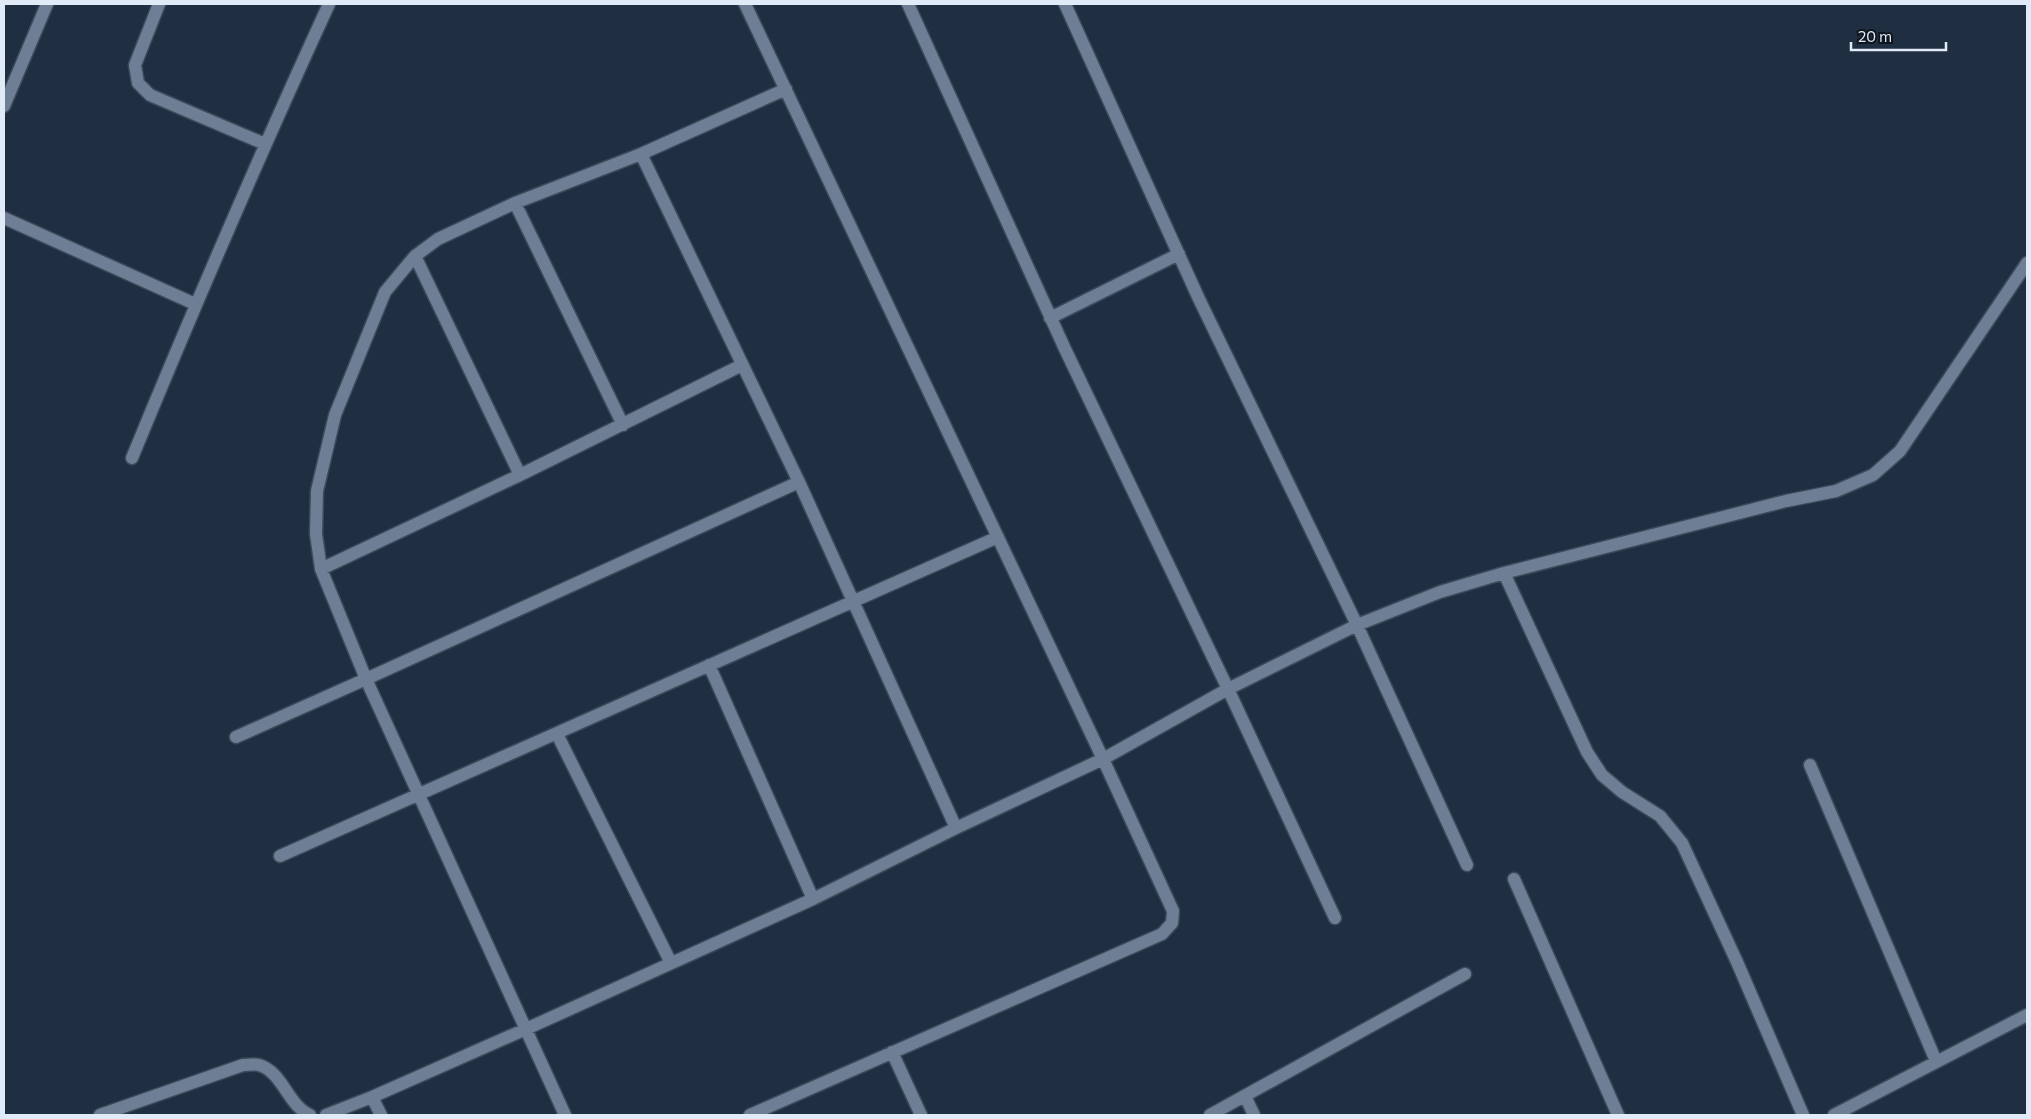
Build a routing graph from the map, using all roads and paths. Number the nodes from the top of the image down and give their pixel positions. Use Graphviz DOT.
graph roads {
  1 [pos="47,4"];
  2 [pos="159,4"];
  3 [pos="329,4"];
  4 [pos="745,4"];
  5 [pos="908,4"];
  6 [pos="1065,4"];
  7 [pos="786,90"];
  8 [pos="4,106"];
  9 [pos="264,144"];
  10 [pos="641,154"];
  11 [pos="515,203"];
  12 [pos="4,218"];
  13 [pos="1179,254"];
  14 [pos="415,256"];
  15 [pos="2027,263"];
  16 [pos="195,304"];
  17 [pos="1050,318"];
  18 [pos="742,365"];
  19 [pos="623,425"];
  20 [pos="132,458"];
  21 [pos="520,475"];
  22 [pos="799,482"];
  23 [pos="998,538"];
  24 [pos="322,569"];
  25 [pos="1504,573"];
  26 [pos="855,602"];
  27 [pos="1357,625"];
  28 [pos="709,665"];
  29 [pos="366,679"];
  30 [pos="1228,689"];
  31 [pos="557,734"];
  32 [pos="236,737"];
  33 [pos="1103,759"];
  34 [pos="1810,765"];
  35 [pos="419,796"];
  36 [pos="956,828"];
  37 [pos="280,856"];
  38 [pos="1467,865"];
  39 [pos="1514,879"];
  40 [pos="813,899"];
  41 [pos="1335,918"];
  42 [pos="671,963"];
  43 [pos="1465,974"];
  44 [pos="2027,1015"];
  45 [pos="526,1029"];
  46 [pos="892,1052"];
  47 [pos="1936,1061"];
  48 [pos="1245,1096"];
  49 [pos="372,1097"];
  50 [pos="100,1115"];
  51 [pos="310,1115"];
  52 [pos="326,1115"];
  53 [pos="381,1115"];
  54 [pos="565,1115"];
  55 [pos="750,1115"];
  56 [pos="921,1115"];
  57 [pos="1210,1115"];
  58 [pos="1254,1115"];
  59 [pos="1618,1115"];
  60 [pos="1803,1115"];
  61 [pos="1834,1115"];
  1 -- 8 [label="street"];
  2 -- 9 [label="street"];
  3 -- 9 [label="street"];
  4 -- 7 [label="street"];
  5 -- 17 [label="street"];
  6 -- 13 [label="street"];
  7 -- 10 [label="street"];
  7 -- 23 [label="street"];
  9 -- 16 [label="street"];
  10 -- 11 [label="street"];
  10 -- 18 [label="street"];
  11 -- 14 [label="street"];
  11 -- 19 [label="street"];
  12 -- 16 [label="street"];
  13 -- 17 [label="street"];
  13 -- 27 [label="street"];
  14 -- 21 [label="street"];
  14 -- 24 [label="street"];
  15 -- 25 [label="street"];
  16 -- 20 [label="street"];
  17 -- 30 [label="street"];
  18 -- 19 [label="street"];
  18 -- 22 [label="street"];
  19 -- 21 [label="street"];
  21 -- 24 [label="street"];
  22 -- 26 [label="street"];
  22 -- 29 [label="street"];
  23 -- 26 [label="street"];
  23 -- 33 [label="street"];
  24 -- 29 [label="street"];
  25 -- 27 [label="street"];
  25 -- 60 [label="street"];
  26 -- 28 [label="street"];
  26 -- 36 [label="street"];
  27 -- 30 [label="street"];
  27 -- 38 [label="street"];
  28 -- 31 [label="street"];
  28 -- 40 [label="street"];
  29 -- 32 [label="street"];
  29 -- 35 [label="street"];
  30 -- 33 [label="street"];
  30 -- 41 [label="street"];
  31 -- 35 [label="street"];
  31 -- 42 [label="street"];
  33 -- 36 [label="street"];
  33 -- 46 [label="street"];
  34 -- 47 [label="street"];
  35 -- 37 [label="street"];
  35 -- 45 [label="street"];
  36 -- 40 [label="street"];
  39 -- 59 [label="street"];
  40 -- 42 [label="street"];
  42 -- 45 [label="street"];
  43 -- 48 [label="street"];
  44 -- 47 [label="street"];
  45 -- 49 [label="street"];
  45 -- 54 [label="street"];
  46 -- 55 [label="street"];
  46 -- 56 [label="street"];
  47 -- 61 [label="street"];
  48 -- 57 [label="street"];
  48 -- 58 [label="street"];
  49 -- 52 [label="street"];
  49 -- 53 [label="street"];
  50 -- 51 [label="street"];
}
